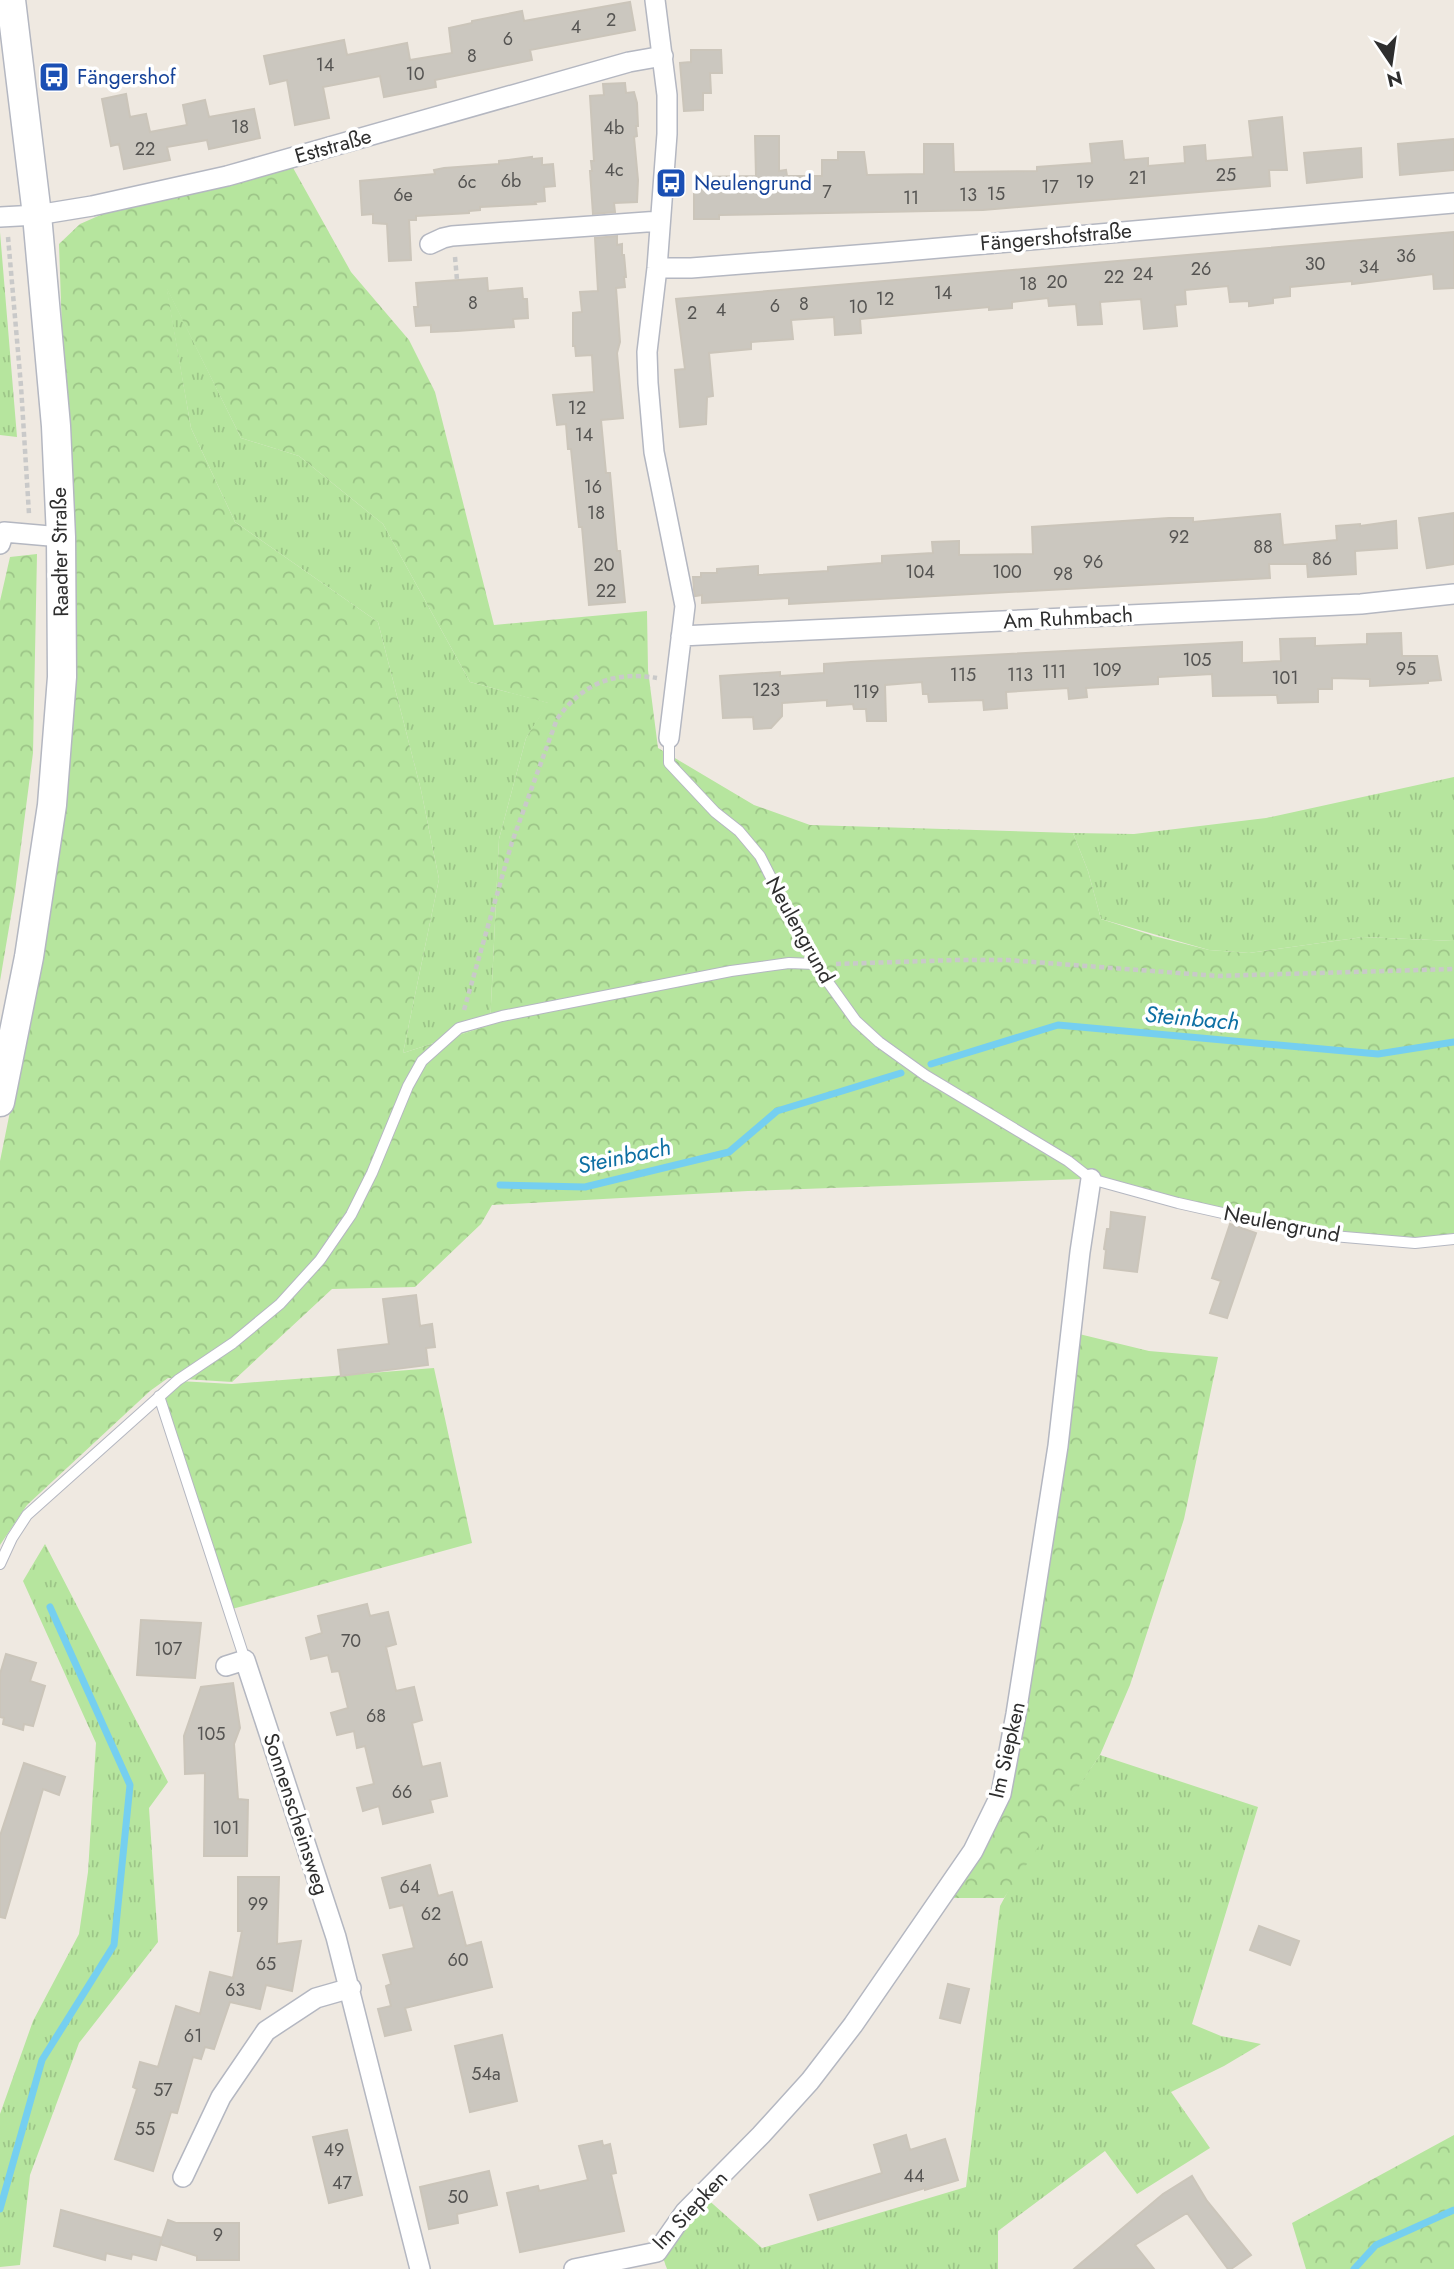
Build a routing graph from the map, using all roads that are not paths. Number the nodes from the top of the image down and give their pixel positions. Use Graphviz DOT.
graph roads {
  1 [pos="11,0"];
  2 [pos="655,0"];
  3 [pos="663,56"];
  4 [pos="1454,203"];
  5 [pos="37,215"];
  6 [pos="3,217"];
  7 [pos="660,221"];
  8 [pos="430,244"];
  9 [pos="657,268"];
  10 [pos="61,537"];
  11 [pos="0,541"];
  12 [pos="1454,594"];
  13 [pos="681,636"];
  14 [pos="669,738"];
  15 [pos="814,964"];
  16 [pos="0,1102"];
  17 [pos="1091,1179"];
  18 [pos="1454,1239"];
  19 [pos="159,1396"];
  20 [pos="0,1564"];
  21 [pos="245,1660"];
  22 [pos="226,1665"];
  23 [pos="351,1989"];
  24 [pos="183,2177"];
  25 [pos="661,2260"];
  26 [pos="420,2269"];
  27 [pos="574,2269"];
  1 -- 5 [label="main road, Raadter Straße"];
  2 -- 3 [label="street, Neulengrund"];
  3 -- 5 [label="street, Eststraße"];
  3 -- 7 [label="street, Neulengrund"];
  4 -- 9 [label="street, Fängershofstraße"];
  5 -- 6 [label="street, Eststraße"];
  5 -- 10 [label="main road, Raadter Straße"];
  7 -- 8 [label="street"];
  7 -- 9 [label="street, Neulengrund"];
  9 -- 13 [label="street, Neulengrund"];
  10 -- 11 [label="street"];
  10 -- 16 [label="main road, Raadter Straße"];
  12 -- 13 [label="street, Am Ruhmbach"];
  13 -- 14 [label="street, Neulengrund"];
  14 -- 15 [label="lane, Neulengrund"];
  15 -- 17 [label="lane, Neulengrund"];
  15 -- 19 [label="lane"];
  17 -- 18 [label="lane, Neulengrund"];
  17 -- 25 [label="street, Im Siepken"];
  19 -- 20 [label="lane"];
  19 -- 21 [label="lane"];
  21 -- 22 [label="street"];
  21 -- 23 [label="street, Sonnenscheinsweg"];
  23 -- 24 [label="street"];
  23 -- 26 [label="street, Sonnenscheinsweg"];
  25 -- 27 [label="street, Im Siepken"];
}
